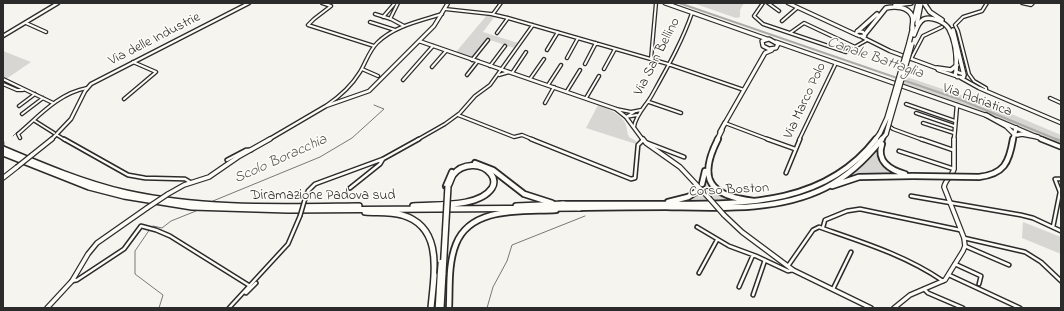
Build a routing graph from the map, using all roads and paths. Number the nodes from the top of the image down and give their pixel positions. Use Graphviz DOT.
graph roads {
  1 [pos="58,3"];
  2 [pos="249,3"];
  3 [pos="323,3"];
  4 [pos="448,3"];
  5 [pos="501,3"];
  6 [pos="656,3"];
  7 [pos="665,3"];
  8 [pos="763,3"];
  9 [pos="768,3"];
  10 [pos="788,3"];
  11 [pos="911,3"];
  12 [pos="921,3"];
  13 [pos="987,3"];
  14 [pos="1022,3"];
  15 [pos="1033,3"];
  16 [pos="797,8"];
  17 [pos="445,9"];
  18 [pos="780,11"];
  19 [pos="692,13"];
  20 [pos="375,14"];
  21 [pos="442,14"];
  22 [pos="493,14"];
  23 [pos="383,17"];
  24 [pos="508,18"];
  25 [pos="390,19"];
  26 [pos="782,21"];
  27 [pos="370,22"];
  28 [pos="26,23"];
  29 [pos="533,25"];
  30 [pos="404,26"];
  31 [pos="942,27"];
  32 [pos="912,29"];
  33 [pos="395,30"];
  34 [pos="744,30"];
  35 [pos="46,32"];
  36 [pos="558,32"];
  37 [pos="857,32"];
  38 [pos="497,33"];
  39 [pos="790,33"];
  40 [pos="864,35"];
  41 [pos="914,35"];
  42 [pos="3,36"];
  43 [pos="578,38"];
  44 [pos="767,39"];
  45 [pos="488,40"];
  46 [pos="867,40"];
  47 [pos="419,41"];
  48 [pos="762,41"];
  49 [pos="776,42"];
  50 [pos="596,43"];
  51 [pos="875,44"];
  52 [pos="910,44"];
  53 [pos="374,46"];
  54 [pos="433,46"];
  55 [pos="505,46"];
  56 [pos="765,47"];
  57 [pos="855,47"];
  58 [pos="776,48"];
  59 [pos="793,48"];
  60 [pos="615,49"];
  61 [pos="547,50"];
  62 [pos="772,50"];
  63 [pos="446,51"];
  64 [pos="526,52"];
  65 [pos="765,53"];
  66 [pos="566,58"];
  67 [pos="544,59"];
  68 [pos="651,59"];
  69 [pos="911,59"];
  70 [pos="472,60"];
  71 [pos="132,62"];
  72 [pos="478,62"];
  73 [pos="836,62"];
  74 [pos="585,64"];
  75 [pos="668,64"];
  76 [pos="957,64"];
  77 [pos="561,65"];
  78 [pos="927,65"];
  79 [pos="490,66"];
  80 [pos="432,67"];
  81 [pos="938,68"];
  82 [pos="362,69"];
  83 [pos="604,69"];
  84 [pos="580,70"];
  85 [pos="503,71"];
  86 [pos="510,73"];
  87 [pos="956,73"];
  88 [pos="467,75"];
  89 [pos="378,76"];
  90 [pos="599,76"];
  91 [pos="963,76"];
  92 [pos="3,79"];
  93 [pos="530,79"];
  94 [pos="403,80"];
  95 [pos="3,84"];
  96 [pos="548,85"];
  97 [pos="554,87"];
  98 [pos="87,88"];
  99 [pos="24,89"];
  100 [pos="745,90"];
  101 [pos="567,91"];
  102 [pos="986,91"];
  103 [pos="342,93"];
  104 [pos="35,94"];
  105 [pos="43,98"];
  106 [pos="350,98"];
  107 [pos="586,98"];
  108 [pos="1050,98"];
  109 [pos="124,100"];
  110 [pos="337,101"];
  111 [pos="649,102"];
  112 [pos="53,103"];
  113 [pos="545,103"];
  114 [pos="1061,103"];
  115 [pos="906,104"];
  116 [pos="957,105"];
  117 [pos="19,106"];
  118 [pos="616,109"];
  119 [pos="641,110"];
  120 [pos="637,111"];
  121 [pos="681,113"];
  122 [pos="916,113"];
  123 [pos="22,114"];
  124 [pos="458,114"];
  125 [pos="637,115"];
  126 [pos="986,115"];
  127 [pos="626,117"];
  128 [pos="35,121"];
  129 [pos="955,121"];
  130 [pos="725,123"];
  131 [pos="923,123"];
  132 [pos="1061,124"];
  133 [pos="887,125"];
  134 [pos="954,126"];
  135 [pos="1016,128"];
  136 [pos="634,130"];
  137 [pos="722,130"];
  138 [pos="954,133"];
  139 [pos="886,134"];
  140 [pos="1015,134"];
  141 [pos="1038,137"];
  142 [pos="20,138"];
  143 [pos="644,141"];
  144 [pos="656,145"];
  145 [pos="1061,147"];
  146 [pos="3,149"];
  147 [pos="653,150"];
  148 [pos="795,150"];
  149 [pos="953,150"];
  150 [pos="252,151"];
  151 [pos="899,151"];
  152 [pos="3,153"];
  153 [pos="684,157"];
  154 [pos="383,159"];
  155 [pos="227,160"];
  156 [pos="954,169"];
  157 [pos="786,173"];
  158 [pos="913,176"];
  159 [pos="3,178"];
  160 [pos="1061,179"];
  161 [pos="190,182"];
  162 [pos="702,184"];
  163 [pos="447,186"];
  164 [pos="350,188"];
  165 [pos="699,190"];
  166 [pos="808,196"];
  167 [pos="911,196"];
  168 [pos="765,201"];
  169 [pos="950,203"];
  170 [pos="564,204"];
  171 [pos="638,204"];
  172 [pos="413,206"];
  173 [pos="580,208"];
  174 [pos="318,210"];
  175 [pos="697,227"];
  176 [pos="823,227"];
  177 [pos="1053,227"];
  178 [pos="961,230"];
  179 [pos="1061,231"];
  180 [pos="964,238"];
  181 [pos="716,240"];
  182 [pos="965,246"];
  183 [pos="851,252"];
  184 [pos="753,254"];
  185 [pos="765,260"];
  186 [pos="955,264"];
  187 [pos="1009,265"];
  188 [pos="788,266"];
  189 [pos="793,270"];
  190 [pos="699,273"];
  191 [pos="949,275"];
  192 [pos="72,281"];
  193 [pos="943,281"];
  194 [pos="1061,281"];
  195 [pos="256,283"];
  196 [pos="979,284"];
  197 [pos="250,286"];
  198 [pos="739,287"];
  199 [pos="833,289"];
  200 [pos="924,289"];
  201 [pos="244,292"];
  202 [pos="753,295"];
  203 [pos="47,308"];
  204 [pos="229,308"];
  205 [pos="431,308"];
  206 [pos="440,308"];
  207 [pos="449,308"];
  208 [pos="871,308"];
  209 [pos="894,308"];
  210 [pos="963,308"];
  211 [pos="1020,308"];
  1 -- 28 [label="street"];
  2 -- 71 [label="street, Via delle Industrie"];
  3 -- 53 [label="street"];
  4 -- 17 [label="street"];
  5 -- 22 [label="street"];
  6 -- 68 [label="street"];
  7 -- 19 [label="main road"];
  8 -- 39 [label="street"];
  9 -- 18 [label="street"];
  10 -- 16 [label="street"];
  11 -- 37 [label="highway"];
  12 -- 32 [label="highway, Corso Boston"];
  12 -- 41 [label="highway, Corso Boston"];
  12 -- 91 [label="highway"];
  13 -- 102 [label="street"];
  14 -- 15 [label="street"];
  16 -- 26 [label="street"];
  16 -- 37 [label="street"];
  17 -- 21 [label="street"];
  17 -- 22 [label="street"];
  19 -- 34 [label="main road"];
  19 -- 75 [label="street, Via San Bellino"];
  20 -- 23 [label="street"];
  21 -- 30 [label="street"];
  21 -- 47 [label="street"];
  22 -- 24 [label="street"];
  23 -- 25 [label="street"];
  23 -- 25 [label="street"];
  24 -- 29 [label="street"];
  24 -- 38 [label="street"];
  25 -- 30 [label="street"];
  27 -- 33 [label="street"];
  28 -- 35 [label="street"];
  28 -- 42 [label="street"];
  29 -- 36 [label="street"];
  29 -- 85 [label="street"];
  30 -- 33 [label="street"];
  31 -- 69 [label="street"];
  32 -- 40 [label="highway"];
  32 -- 52 [label="highway, Corso Boston"];
  33 -- 53 [label="street"];
  34 -- 44 [label="main road, Via Adriatica"];
  34 -- 48 [label="main road"];
  36 -- 43 [label="street"];
  36 -- 61 [label="street"];
  37 -- 40 [label="street"];
  37 -- 40 [label="street"];
  39 -- 57 [label="street"];
  39 -- 57 [label="street"];
  40 -- 46 [label="street"];
  40 -- 51 [label="street"];
  41 -- 52 [label="highway, Corso Boston"];
  41 -- 76 [label="highway"];
  43 -- 50 [label="street"];
  43 -- 66 [label="street"];
  44 -- 48 [label="main road"];
  44 -- 49 [label="main road, Via Adriatica"];
  45 -- 70 [label="street"];
  46 -- 51 [label="street"];
  46 -- 57 [label="street"];
  47 -- 54 [label="street, Via San Bellino"];
  47 -- 106 [label="street"];
  48 -- 56 [label="main road"];
  49 -- 58 [label="main road"];
  49 -- 59 [label="main road, Via Adriatica"];
  50 -- 60 [label="street"];
  50 -- 74 [label="street"];
  51 -- 69 [label="street"];
  52 -- 139 [label="highway, Corso Boston, bridge"];
  52 -- 168 [label="highway, Corso Boston, bridge"];
  53 -- 82 [label="street"];
  54 -- 63 [label="street, Via San Bellino"];
  54 -- 94 [label="street"];
  55 -- 79 [label="street"];
  56 -- 62 [label="main road"];
  56 -- 65 [label="main road"];
  58 -- 59 [label="main road, Via Adriatica"];
  58 -- 62 [label="main road"];
  59 -- 73 [label="main road, Via Adriatica"];
  60 -- 68 [label="street"];
  60 -- 83 [label="street"];
  62 -- 65 [label="main road"];
  63 -- 70 [label="street, Via San Bellino"];
  63 -- 80 [label="street"];
  64 -- 86 [label="street"];
  65 -- 100 [label="main road"];
  67 -- 93 [label="street"];
  68 -- 75 [label="street"];
  69 -- 78 [label="street"];
  70 -- 72 [label="street, Via San Bellino"];
  71 -- 98 [label="street, Via delle Industrie"];
  71 -- 109 [label="street"];
  72 -- 79 [label="street, Via San Bellino"];
  72 -- 88 [label="street"];
  73 -- 116 [label="main road, Via Adriatica"];
  73 -- 148 [label="street, Via Marco Polo"];
  75 -- 100 [label="street"];
  75 -- 111 [label="street, Via San Bellino"];
  76 -- 81 [label="highway"];
  76 -- 87 [label="highway"];
  77 -- 96 [label="street"];
  78 -- 81 [label="street"];
  78 -- 87 [label="street"];
  79 -- 85 [label="street, Via San Bellino"];
  81 -- 87 [label="street"];
  82 -- 89 [label="street"];
  82 -- 103 [label="street"];
  84 -- 101 [label="street"];
  85 -- 86 [label="street, Via San Bellino"];
  85 -- 124 [label="street"];
  86 -- 93 [label="street, Via San Bellino"];
  87 -- 91 [label="street"];
  87 -- 91 [label="street"];
  90 -- 107 [label="street"];
  91 -- 102 [label="street"];
  92 -- 99 [label="street"];
  93 -- 96 [label="street, Via San Bellino"];
  95 -- 99 [label="street"];
  96 -- 97 [label="street, Via San Bellino"];
  97 -- 101 [label="street, Via San Bellino"];
  97 -- 113 [label="street"];
  98 -- 112 [label="street"];
  98 -- 159 [label="street, Via delle Industrie, bridge"];
  99 -- 104 [label="street"];
  100 -- 130 [label="main road"];
  101 -- 107 [label="street, Via San Bellino"];
  102 -- 132 [label="street"];
  103 -- 106 [label="street"];
  103 -- 110 [label="street"];
  104 -- 105 [label="street"];
  104 -- 117 [label="street"];
  105 -- 112 [label="street"];
  105 -- 123 [label="street"];
  106 -- 110 [label="street"];
  107 -- 118 [label="street, Via San Bellino"];
  108 -- 114 [label="street"];
  110 -- 150 [label="street"];
  111 -- 119 [label="street, Via San Bellino"];
  111 -- 121 [label="street"];
  112 -- 128 [label="street"];
  115 -- 129 [label="street"];
  116 -- 126 [label="main road, Via Adriatica"];
  116 -- 129 [label="street"];
  118 -- 120 [label="street, Via San Bellino"];
  118 -- 127 [label="street, Via San Bellino"];
  119 -- 120 [label="street, Via San Bellino"];
  119 -- 125 [label="street, Via San Bellino"];
  120 -- 127 [label="street, Via San Bellino"];
  122 -- 134 [label="street"];
  124 -- 143 [label="street"];
  124 -- 154 [label="street"];
  125 -- 127 [label="street, Via San Bellino"];
  125 -- 136 [label="street, Via San Bellino"];
  126 -- 135 [label="main road, Via Adriatica"];
  126 -- 140 [label="highway"];
  127 -- 136 [label="street, Via San Bellino"];
  128 -- 142 [label="street"];
  128 -- 161 [label="street"];
  129 -- 134 [label="street"];
  130 -- 137 [label="highway"];
  130 -- 148 [label="street, Via Marco Polo"];
  131 -- 138 [label="street"];
  133 -- 149 [label="street"];
  134 -- 138 [label="street"];
  135 -- 140 [label="highway"];
  135 -- 141 [label="main road, Via Adriatica"];
  136 -- 143 [label="street"];
  137 -- 162 [label="highway"];
  137 -- 168 [label="highway"];
  138 -- 149 [label="street"];
  139 -- 158 [label="highway"];
  139 -- 166 [label="highway, Corso Boston"];
  140 -- 141 [label="highway"];
  140 -- 158 [label="highway, bridge"];
  141 -- 145 [label="main road, Via Adriatica"];
  143 -- 144 [label="street"];
  143 -- 147 [label="street"];
  144 -- 147 [label="street"];
  144 -- 153 [label="street"];
  146 -- 172 [label="highway, Diramazione Padova sud"];
  147 -- 188 [label="street, bridge"];
  148 -- 157 [label="street, Via Marco Polo"];
  149 -- 156 [label="street"];
  150 -- 155 [label="street"];
  150 -- 161 [label="street"];
  151 -- 156 [label="street"];
  152 -- 174 [label="highway, Diramazione Padova sud"];
  154 -- 164 [label="street"];
  154 -- 197 [label="street, bridge"];
  156 -- 169 [label="street"];
  158 -- 166 [label="highway"];
  160 -- 177 [label="street"];
  161 -- 192 [label="street, bridge"];
  163 -- 170 [label="highway, Corso Boston"];
  163 -- 172 [label="highway"];
  163 -- 206 [label="highway, bridge"];
  165 -- 171 [label="highway"];
  166 -- 173 [label="highway, Corso Boston"];
  167 -- 169 [label="street"];
  168 -- 171 [label="highway, Corso Boston"];
  169 -- 177 [label="street"];
  169 -- 178 [label="street"];
  170 -- 171 [label="highway, Corso Boston"];
  170 -- 172 [label="highway, Diramazione Padova sud"];
  173 -- 174 [label="highway, Diramazione Padova sud"];
  173 -- 207 [label="highway, Corso Boston"];
  174 -- 205 [label="highway"];
  175 -- 181 [label="street"];
  176 -- 178 [label="street"];
  176 -- 188 [label="street"];
  176 -- 193 [label="street"];
  177 -- 179 [label="street"];
  178 -- 180 [label="street"];
  180 -- 182 [label="street"];
  180 -- 194 [label="street"];
  181 -- 184 [label="street"];
  181 -- 190 [label="street"];
  182 -- 186 [label="street"];
  182 -- 187 [label="street"];
  183 -- 199 [label="street"];
  184 -- 185 [label="street"];
  184 -- 198 [label="street"];
  185 -- 189 [label="street"];
  185 -- 202 [label="street"];
  186 -- 191 [label="street"];
  186 -- 196 [label="street"];
  188 -- 189 [label="street"];
  189 -- 199 [label="street"];
  191 -- 193 [label="street"];
  191 -- 211 [label="street"];
  192 -- 197 [label="street"];
  192 -- 203 [label="street"];
  193 -- 200 [label="street"];
  195 -- 201 [label="street"];
  197 -- 201 [label="street"];
  199 -- 208 [label="street"];
  200 -- 209 [label="street"];
  200 -- 210 [label="street"];
  201 -- 204 [label="street"];
}
